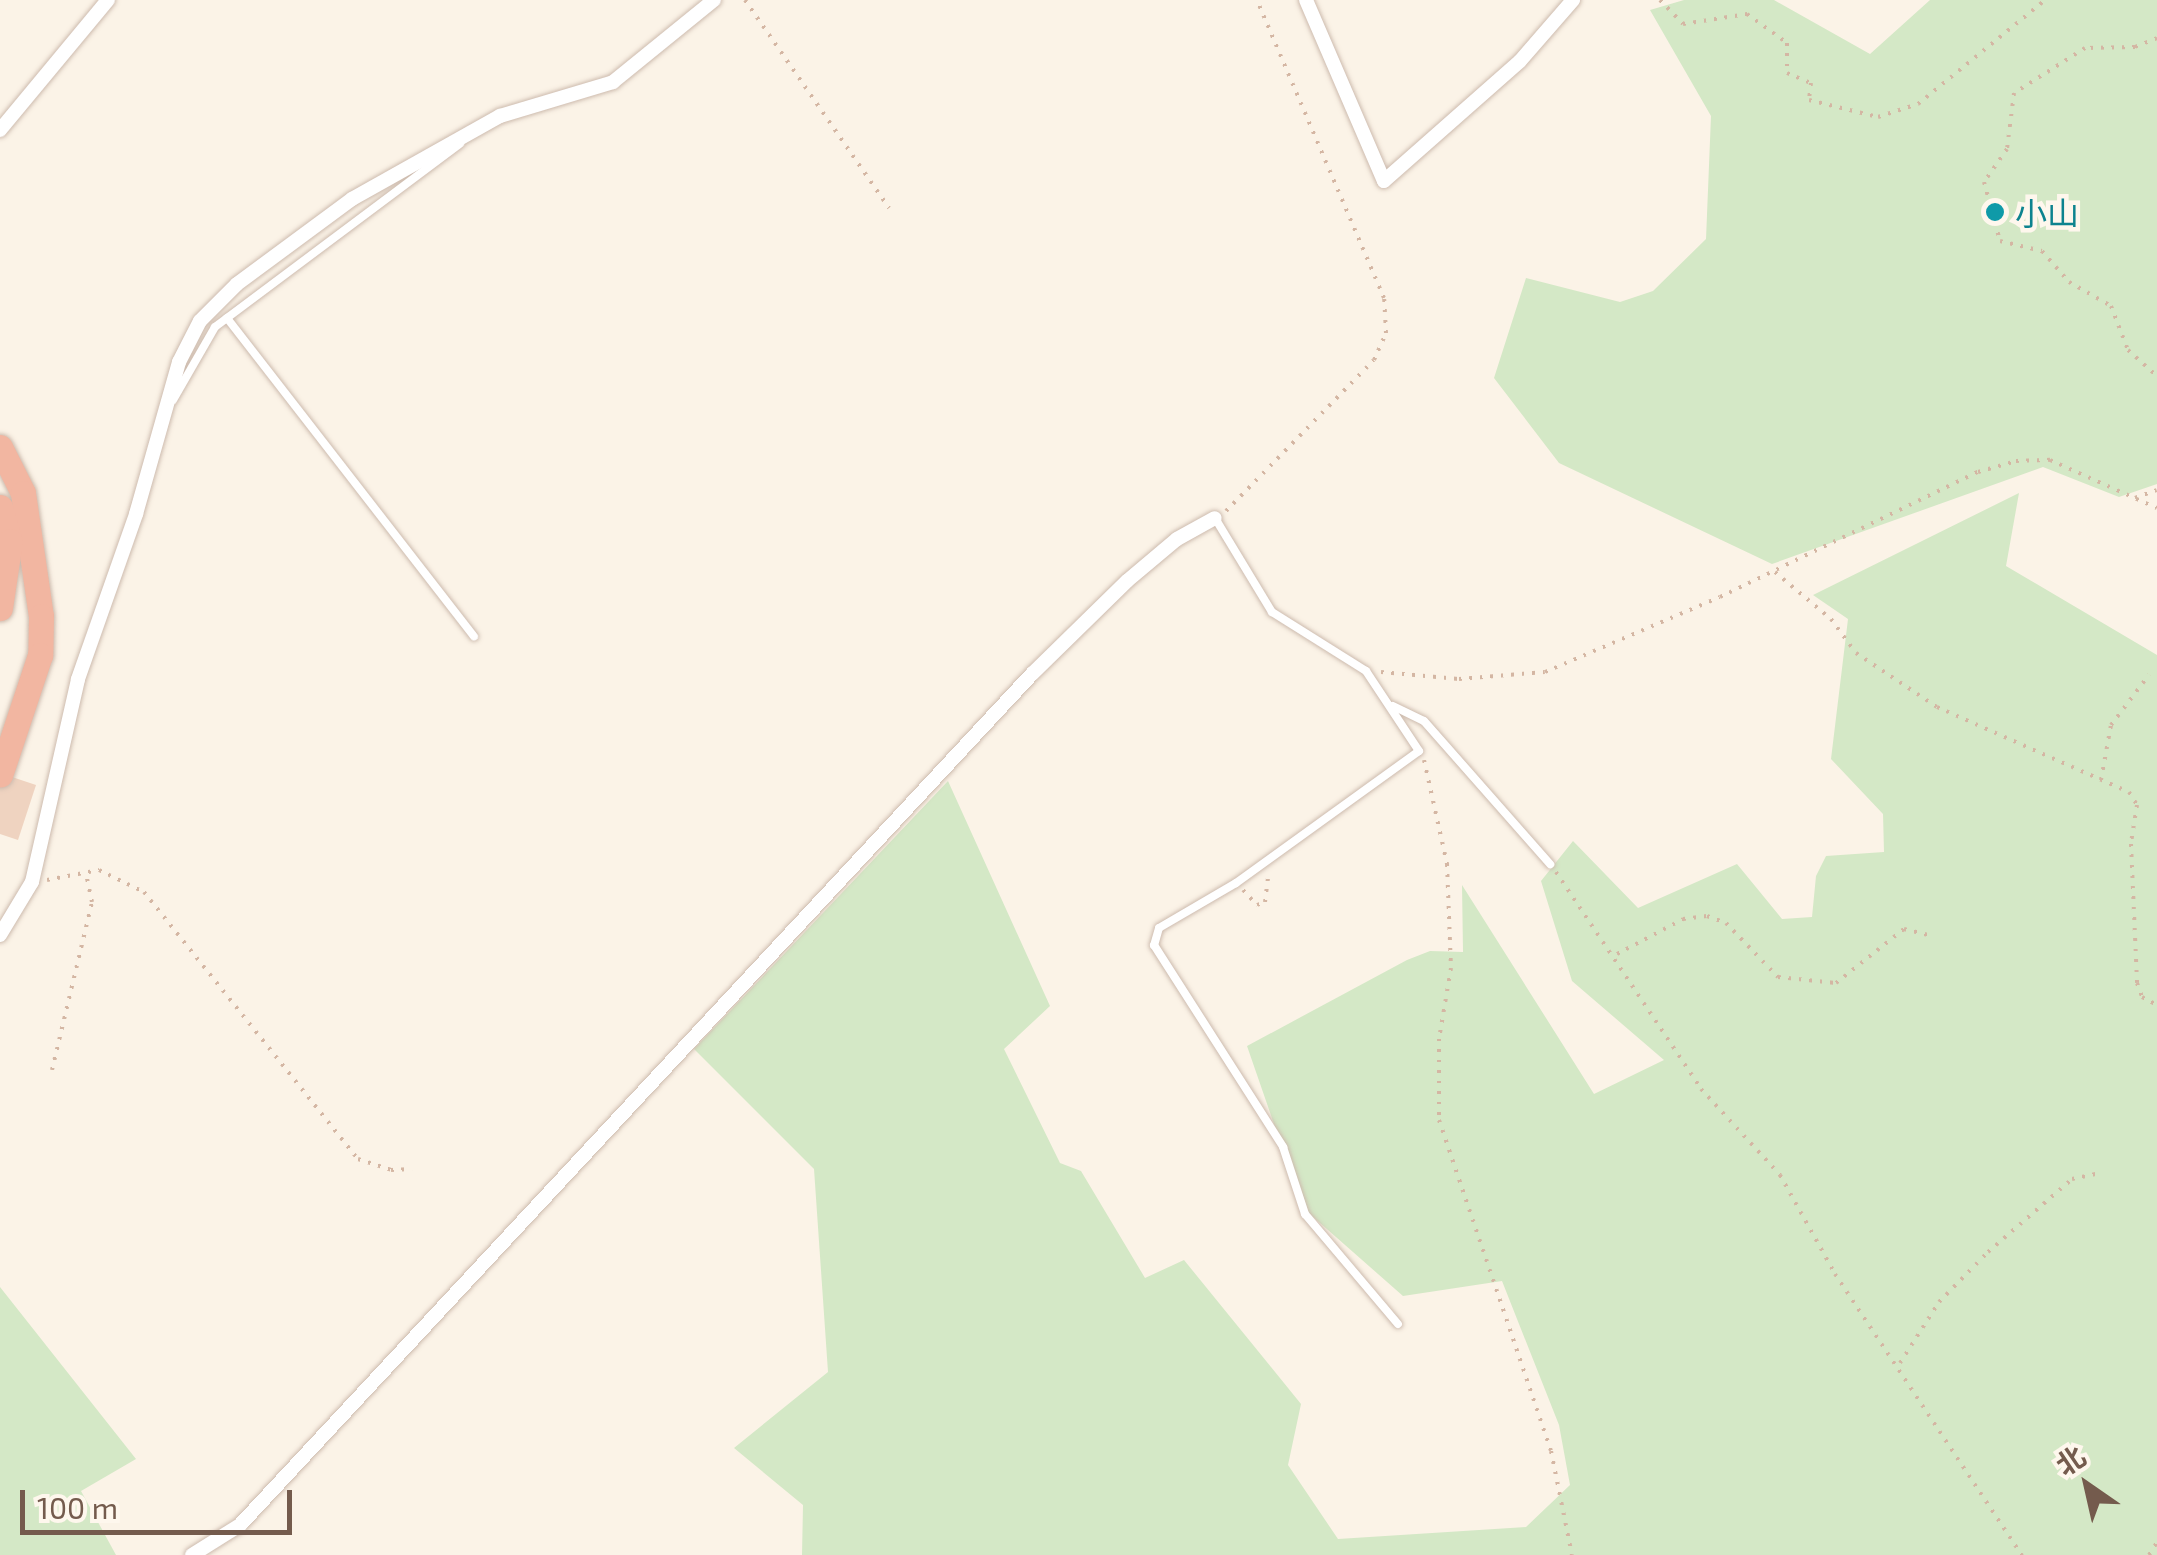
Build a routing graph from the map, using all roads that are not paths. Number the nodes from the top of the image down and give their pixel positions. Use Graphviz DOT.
graph roads {
  1 [pos="108,0"];
  2 [pos="714,0"];
  3 [pos="1306,0"];
  4 [pos="1573,0"];
  5 [pos="476,129"];
  6 [pos="0,130"];
  7 [pos="227,318"];
  8 [pos="160,427"];
  9 [pos="0,447"];
  10 [pos="0,507"];
  11 [pos="1215,518"];
  12 [pos="0,608"];
  13 [pos="474,637"];
  14 [pos="1389,704"];
  15 [pos="0,775"];
  16 [pos="1550,864"];
  17 [pos="0,935"];
  18 [pos="1398,1324"];
  19 [pos="192,1555"];
  1 -- 6 [label="street"];
  2 -- 5 [label="street"];
  3 -- 4 [label="street"];
  5 -- 7 [label="lane"];
  5 -- 8 [label="street"];
  7 -- 8 [label="lane"];
  7 -- 13 [label="lane"];
  8 -- 17 [label="street"];
  9 -- 15 [label="highway"];
  10 -- 12 [label="highway"];
  11 -- 14 [label="lane"];
  11 -- 19 [label="street"];
  14 -- 16 [label="lane"];
  14 -- 18 [label="lane"];
}
